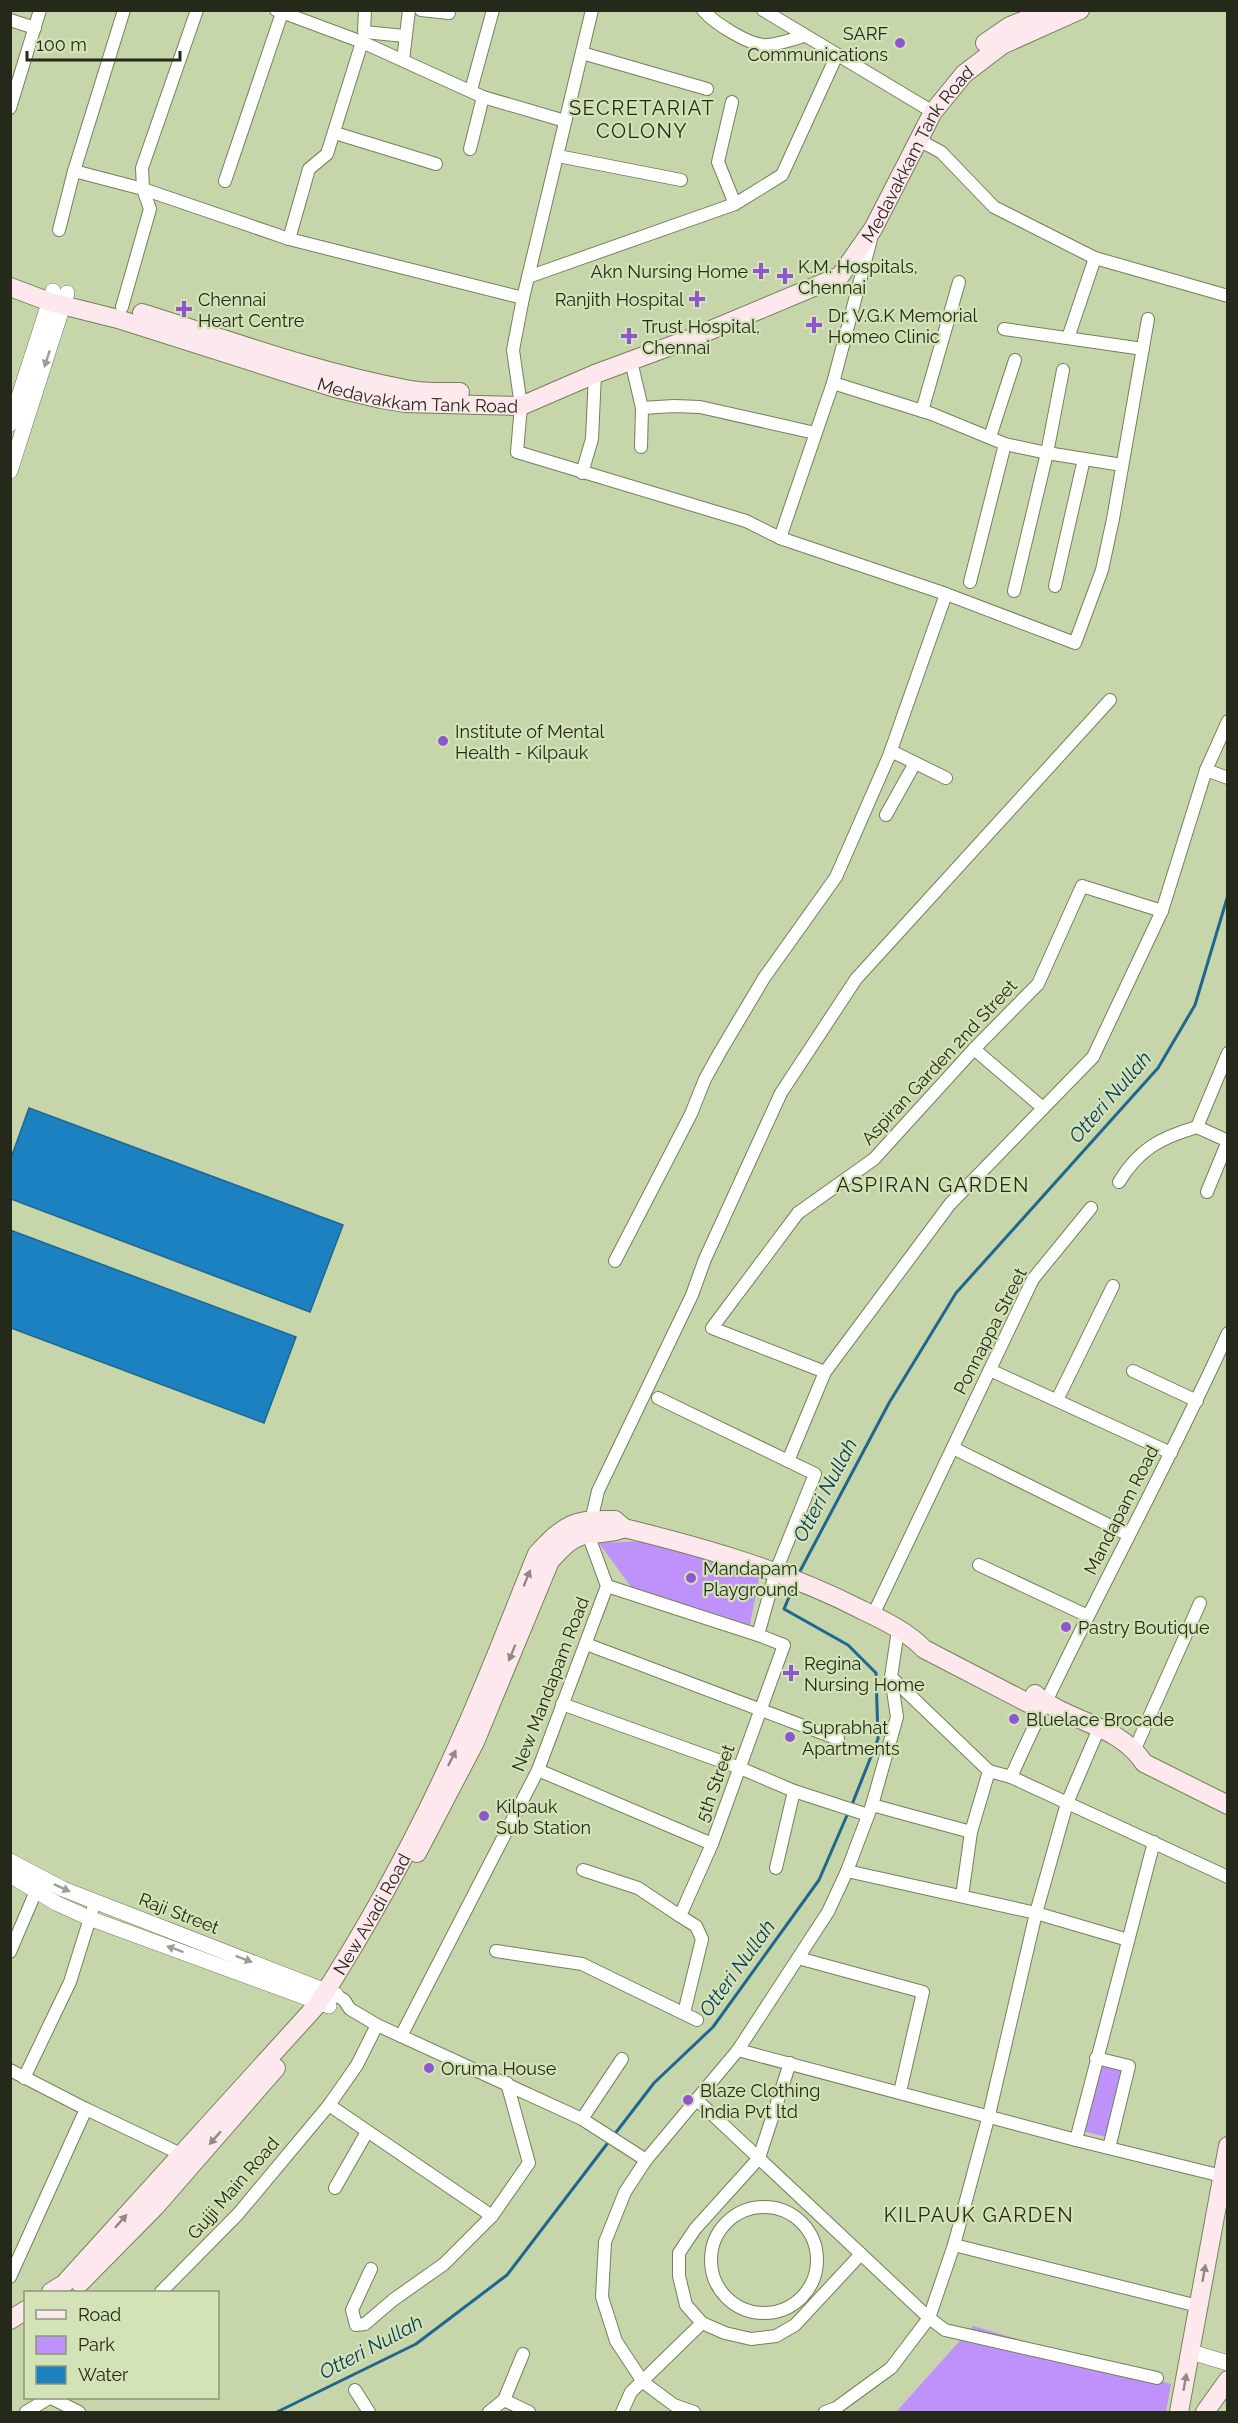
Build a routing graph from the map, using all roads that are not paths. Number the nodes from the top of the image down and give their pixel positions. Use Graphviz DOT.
graph roads {
  1 [pos="40,10"];
  2 [pos="124,10"];
  3 [pos="197,10"];
  4 [pos="365,10"];
  5 [pos="409,10"];
  6 [pos="421,10"];
  7 [pos="493,10"];
  8 [pos="592,10"];
  9 [pos="703,10"];
  10 [pos="763,10"];
  11 [pos="1050,10"];
  12 [pos="1080,10"];
  13 [pos="279,12"];
  14 [pos="449,13"];
  15 [pos="302,15"];
  16 [pos="1021,16"];
  17 [pos="10,20"];
  18 [pos="35,28"];
  19 [pos="405,36"];
  20 [pos="805,36"];
  21 [pos="362,42"];
  22 [pos="582,53"];
  23 [pos="837,55"];
  24 [pos="403,60"];
  25 [pos="708,89"];
  26 [pos="471,90"];
  27 [pos="483,97"];
  28 [pos="12,101"];
  29 [pos="732,102"];
  30 [pos="928,109"];
  31 [pos="565,121"];
  32 [pos="335,133"];
  33 [pos="917,139"];
  34 [pos="470,149"];
  35 [pos="558,156"];
  36 [pos="436,164"];
  37 [pos="74,171"];
  38 [pos="681,180"];
  39 [pos="225,181"];
  40 [pos="143,189"];
  41 [pos="735,204"];
  42 [pos="873,229"];
  43 [pos="59,230"];
  44 [pos="289,239"];
  45 [pos="1095,258"];
  46 [pos="10,274"];
  47 [pos="528,277"];
  48 [pos="959,282"];
  49 [pos="10,287"];
  50 [pos="1227,296"];
  51 [pos="59,297"];
  52 [pos="523,298"];
  53 [pos="122,307"];
  54 [pos="1148,319"];
  55 [pos="1004,329"];
  56 [pos="1068,338"];
  57 [pos="1143,349"];
  58 [pos="1015,360"];
  59 [pos="631,361"];
  60 [pos="1062,370"];
  61 [pos="594,374"];
  62 [pos="833,383"];
  63 [pos="519,400"];
  64 [pos="642,408"];
  65 [pos="922,411"];
  66 [pos="10,424"];
  67 [pos="815,434"];
  68 [pos="990,437"];
  69 [pos="1005,444"];
  70 [pos="641,447"];
  71 [pos="1047,453"];
  72 [pos="1084,459"];
  73 [pos="1122,465"];
  74 [pos="10,471"];
  75 [pos="582,472"];
  76 [pos="780,538"];
  77 [pos="970,582"];
  78 [pos="1055,586"];
  79 [pos="1014,591"];
  80 [pos="946,594"];
  81 [pos="1110,700"];
  82 [pos="1227,721"];
  83 [pos="891,751"];
  84 [pos="915,763"];
  85 [pos="1206,770"];
  86 [pos="946,778"];
  87 [pos="1227,778"];
  88 [pos="886,815"];
  89 [pos="1162,911"];
  90 [pos="974,1049"];
  91 [pos="1227,1053"];
  92 [pos="1043,1108"];
  93 [pos="1197,1128"];
  94 [pos="1227,1141"];
  95 [pos="1119,1182"];
  96 [pos="1207,1192"];
  97 [pos="1091,1208"];
  98 [pos="615,1261"];
  99 [pos="1113,1286"];
  100 [pos="1227,1333"];
  101 [pos="990,1370"];
  102 [pos="1133,1371"];
  103 [pos="825,1372"];
  104 [pos="658,1398"];
  105 [pos="1056,1400"];
  106 [pos="1197,1401"];
  107 [pos="953,1448"];
  108 [pos="1171,1453"];
  109 [pos="788,1461"];
  110 [pos="590,1527"];
  111 [pos="1129,1535"];
  112 [pos="979,1565"];
  113 [pos="783,1574"];
  114 [pos="607,1586"];
  115 [pos="1200,1603"];
  116 [pos="873,1615"];
  117 [pos="1088,1616"];
  118 [pos="898,1630"];
  119 [pos="758,1635"];
  120 [pos="586,1644"];
  121 [pos="891,1677"];
  122 [pos="1044,1702"];
  123 [pos="562,1704"];
  124 [pos="760,1708"];
  125 [pos="1100,1726"];
  126 [pos="838,1739"];
  127 [pos="1136,1753"];
  128 [pos="740,1768"];
  129 [pos="538,1770"];
  130 [pos="989,1771"];
  131 [pos="1011,1777"];
  132 [pos="794,1791"];
  133 [pos="1227,1796"];
  134 [pos="1067,1803"];
  135 [pos="1227,1804"];
  136 [pos="867,1811"];
  137 [pos="971,1832"];
  138 [pos="1154,1842"];
  139 [pos="712,1844"];
  140 [pos="10,1861"];
  141 [pos="776,1868"];
  142 [pos="583,1870"];
  143 [pos="847,1871"];
  144 [pos="10,1875"];
  145 [pos="1227,1877"];
  146 [pos="36,1891"];
  147 [pos="962,1896"];
  148 [pos="95,1902"];
  149 [pos="1036,1913"];
  150 [pos="680,1916"];
  151 [pos="89,1918"];
  152 [pos="1128,1940"];
  153 [pos="10,1952"];
  154 [pos="496,1952"];
  155 [pos="212,1955"];
  156 [pos="798,1958"];
  157 [pos="328,1998"];
  158 [pos="684,2013"];
  159 [pos="697,2020"];
  160 [pos="377,2025"];
  161 [pos="401,2036"];
  162 [pos="738,2050"];
  163 [pos="1096,2058"];
  164 [pos="622,2059"];
  165 [pos="790,2063"];
  166 [pos="10,2070"];
  167 [pos="24,2078"];
  168 [pos="507,2083"];
  169 [pos="900,2092"];
  170 [pos="698,2101"];
  171 [pos="329,2105"];
  172 [pos="86,2109"];
  173 [pos="989,2115"];
  174 [pos="582,2119"];
  175 [pos="367,2132"];
  176 [pos="1076,2140"];
  177 [pos="1227,2146"];
  178 [pos="1109,2148"];
  179 [pos="189,2158"];
  180 [pos="759,2158"];
  181 [pos="646,2160"];
  182 [pos="1222,2176"];
  183 [pos="336,2188"];
  184 [pos="811,2207"];
  185 [pos="492,2216"];
  186 [pos="799,2219"];
  187 [pos="954,2246"];
  188 [pos="861,2254"];
  189 [pos="371,2268"];
  190 [pos="10,2277"];
  191 [pos="53,2291"];
  192 [pos="72,2291"];
  193 [pos="162,2291"];
  194 [pos="1198,2307"];
  195 [pos="24,2311"];
  196 [pos="929,2318"];
  197 [pos="10,2320"];
  198 [pos="702,2323"];
  199 [pos="24,2325"];
  200 [pos="10,2333"];
  201 [pos="1191,2352"];
  202 [pos="523,2354"];
  203 [pos="1227,2364"];
  204 [pos="1157,2378"];
  205 [pos="1227,2380"];
  206 [pos="643,2382"];
  207 [pos="355,2390"];
  208 [pos="47,2399"];
  209 [pos="54,2399"];
  210 [pos="504,2400"];
  211 [pos="26,2412"];
  212 [pos="79,2412"];
  213 [pos="369,2412"];
  214 [pos="489,2412"];
  215 [pos="529,2412"];
  216 [pos="622,2412"];
  217 [pos="694,2412"];
  218 [pos="825,2412"];
  219 [pos="1179,2412"];
  220 [pos="1205,2412"];
  1 -- 18 [label="street"];
  2 -- 37 [label="street"];
  3 -- 40 [label="street"];
  4 -- 19 [label="street"];
  5 -- 19 [label="street"];
  6 -- 14 [label="street"];
  7 -- 26 [label="street"];
  8 -- 22 [label="street"];
  9 -- 20 [label="street"];
  10 -- 20 [label="street"];
  11 -- 16 [label="main road, Medavakkam Tank Road"];
  12 -- 30 [label="main road, Medavakkam Tank Road"];
  13 -- 15 [label="street"];
  13 -- 39 [label="street"];
  15 -- 21 [label="street"];
  16 -- 30 [label="main road, Medavakkam Tank Road"];
  17 -- 18 [label="street"];
  18 -- 28 [label="street"];
  19 -- 24 [label="street"];
  20 -- 23 [label="street"];
  21 -- 24 [label="street"];
  21 -- 32 [label="street"];
  22 -- 25 [label="street"];
  22 -- 31 [label="street"];
  23 -- 30 [label="street"];
  23 -- 41 [label="street"];
  24 -- 26 [label="street"];
  26 -- 27 [label="street"];
  27 -- 31 [label="street"];
  27 -- 34 [label="street"];
  29 -- 41 [label="street"];
  30 -- 33 [label="main road, Medavakkam Tank Road"];
  30 -- 63 [label="main road, Medavakkam Tank Road"];
  31 -- 35 [label="street"];
  32 -- 36 [label="street"];
  32 -- 44 [label="street"];
  33 -- 42 [label="main road, Medavakkam Tank Road"];
  33 -- 45 [label="street"];
  35 -- 38 [label="street"];
  35 -- 47 [label="street"];
  37 -- 40 [label="street"];
  37 -- 43 [label="street"];
  40 -- 44 [label="street"];
  40 -- 53 [label="street"];
  41 -- 47 [label="street"];
  42 -- 59 [label="main road, Medavakkam Tank Road"];
  42 -- 62 [label="street"];
  44 -- 52 [label="street"];
  45 -- 50 [label="street"];
  45 -- 56 [label="street"];
  46 -- 51 [label="main road, Medavakkam Tank Road"];
  47 -- 52 [label="street"];
  48 -- 65 [label="street"];
  49 -- 51 [label="main road, Medavakkam Tank Road"];
  51 -- 53 [label="main road, Medavakkam Tank Road"];
  51 -- 63 [label="main road, Medavakkam Tank Road"];
  51 -- 66 [label="street"];
  51 -- 74 [label="street, one-way"];
  52 -- 63 [label="street"];
  53 -- 63 [label="main road, Medavakkam Tank Road"];
  54 -- 57 [label="street"];
  55 -- 56 [label="street"];
  56 -- 57 [label="street"];
  57 -- 73 [label="street"];
  58 -- 68 [label="street"];
  59 -- 61 [label="main road, Medavakkam Tank Road"];
  59 -- 64 [label="street"];
  60 -- 71 [label="street"];
  61 -- 63 [label="main road, Medavakkam Tank Road"];
  61 -- 75 [label="street"];
  62 -- 65 [label="street"];
  62 -- 67 [label="street"];
  63 -- 75 [label="street"];
  64 -- 67 [label="street"];
  64 -- 70 [label="street"];
  65 -- 68 [label="street"];
  67 -- 76 [label="street"];
  68 -- 69 [label="street"];
  69 -- 71 [label="street"];
  69 -- 77 [label="street"];
  71 -- 72 [label="street"];
  71 -- 79 [label="street"];
  72 -- 73 [label="street"];
  72 -- 78 [label="street"];
  73 -- 80 [label="street"];
  75 -- 76 [label="street"];
  76 -- 80 [label="street"];
  80 -- 83 [label="street"];
  81 -- 110 [label="street"];
  82 -- 85 [label="street"];
  83 -- 84 [label="street"];
  83 -- 98 [label="street"];
  84 -- 86 [label="street"];
  84 -- 88 [label="street"];
  85 -- 87 [label="street"];
  85 -- 89 [label="street"];
  89 -- 90 [label="street, Aspiran Garden 2nd Street"];
  89 -- 92 [label="street"];
  90 -- 92 [label="street"];
  90 -- 103 [label="street, Aspiran Garden 2nd Street"];
  91 -- 93 [label="street"];
  92 -- 103 [label="street"];
  93 -- 94 [label="street"];
  93 -- 95 [label="street"];
  94 -- 96 [label="street"];
  97 -- 101 [label="street, Ponnappa Street"];
  99 -- 105 [label="street"];
  100 -- 106 [label="street, Mandapam Road"];
  101 -- 105 [label="street"];
  101 -- 107 [label="street, Ponnappa Street"];
  102 -- 106 [label="street"];
  103 -- 109 [label="street"];
  104 -- 109 [label="street"];
  105 -- 108 [label="street"];
  106 -- 108 [label="street, Mandapam Road"];
  107 -- 111 [label="street"];
  107 -- 116 [label="street, Ponnappa Street"];
  108 -- 111 [label="street, Mandapam Road"];
  109 -- 113 [label="street"];
  110 -- 113 [label="main road, New Avadi Road"];
  110 -- 114 [label="street, New Mandapam Road"];
  110 -- 157 [label="main road, New Avadi Road"];
  111 -- 117 [label="street, Mandapam Road"];
  112 -- 117 [label="street"];
  113 -- 116 [label="main road, New Avadi Road"];
  113 -- 119 [label="street"];
  114 -- 119 [label="street"];
  114 -- 120 [label="street, New Mandapam Road"];
  115 -- 127 [label="street"];
  116 -- 118 [label="main road, New Avadi Road"];
  117 -- 122 [label="street, Mandapam Road"];
  118 -- 121 [label="street"];
  118 -- 122 [label="main road, New Avadi Road"];
  119 -- 124 [label="street, 5th Street"];
  120 -- 123 [label="street, New Mandapam Road"];
  120 -- 124 [label="street"];
  121 -- 130 [label="street"];
  121 -- 136 [label="street"];
  122 -- 125 [label="main road, New Avadi Road"];
  122 -- 131 [label="street, Mandapam Road"];
  123 -- 128 [label="street"];
  123 -- 129 [label="street, New Mandapam Road"];
  124 -- 126 [label="street"];
  124 -- 128 [label="street, 5th Street"];
  125 -- 127 [label="main road, New Avadi Road"];
  125 -- 134 [label="street"];
  127 -- 133 [label="main road, New Avadi Road"];
  127 -- 135 [label="main road, New Avadi Road"];
  128 -- 132 [label="street"];
  128 -- 139 [label="street, 5th Street"];
  129 -- 139 [label="street"];
  129 -- 161 [label="street, New Mandapam Road"];
  130 -- 131 [label="street"];
  130 -- 137 [label="street"];
  131 -- 134 [label="street"];
  132 -- 136 [label="street"];
  132 -- 141 [label="street"];
  134 -- 138 [label="street"];
  134 -- 149 [label="street"];
  136 -- 137 [label="street"];
  136 -- 143 [label="street"];
  137 -- 147 [label="street"];
  138 -- 145 [label="street"];
  138 -- 152 [label="street"];
  139 -- 150 [label="street, 5th Street"];
  140 -- 148 [label="street, Raji Street, one-way"];
  142 -- 150 [label="street"];
  143 -- 147 [label="street"];
  143 -- 156 [label="street"];
  144 -- 146 [label="street, Raji Street"];
  146 -- 151 [label="street, Raji Street"];
  146 -- 153 [label="street"];
  147 -- 149 [label="street"];
  148 -- 151 [label="street"];
  148 -- 155 [label="street, Raji Street"];
  149 -- 152 [label="street"];
  149 -- 173 [label="street"];
  150 -- 158 [label="street"];
  155 -- 151 [label="street, Raji Street, one-way"];
  151 -- 167 [label="street"];
  152 -- 163 [label="street"];
  154 -- 158 [label="street"];
  155 -- 157 [label="street, Raji Street"];
  156 -- 162 [label="street"];
  156 -- 169 [label="street"];
  157 -- 160 [label="street"];
  157 -- 179 [label="main road, New Avadi Road"];
  158 -- 159 [label="street"];
  160 -- 161 [label="street"];
  160 -- 171 [label="street"];
  161 -- 168 [label="street"];
  162 -- 165 [label="street"];
  162 -- 170 [label="street"];
  163 -- 176 [label="street"];
  163 -- 178 [label="street"];
  164 -- 174 [label="street"];
  165 -- 169 [label="street"];
  165 -- 180 [label="street"];
  166 -- 167 [label="street"];
  167 -- 172 [label="street"];
  168 -- 174 [label="street"];
  168 -- 185 [label="street"];
  169 -- 173 [label="street"];
  170 -- 180 [label="street"];
  170 -- 181 [label="street"];
  171 -- 175 [label="street"];
  171 -- 193 [label="street, Gujji Main Road"];
  172 -- 179 [label="street"];
  172 -- 190 [label="street"];
  173 -- 176 [label="street"];
  173 -- 187 [label="street"];
  174 -- 181 [label="street"];
  175 -- 183 [label="street"];
  175 -- 185 [label="street"];
  176 -- 178 [label="street"];
  177 -- 182 [label="main road"];
  178 -- 182 [label="street"];
  191 -- 179 [label="main road, New Avadi Road, one-way"];
  179 -- 192 [label="main road, New Avadi Road"];
  180 -- 184 [label="street"];
  180 -- 198 [label="street"];
  181 -- 206 [label="street"];
  194 -- 182 [label="main road, one-way"];
  184 -- 186 [label="street"];
  184 -- 188 [label="street"];
  185 -- 189 [label="street"];
  186 -- 186 [label="street"];
  187 -- 194 [label="street"];
  187 -- 196 [label="street"];
  188 -- 196 [label="street"];
  188 -- 198 [label="street"];
  194 -- 201 [label="main road"];
  195 -- 197 [label="main road"];
  196 -- 204 [label="street"];
  196 -- 218 [label="street"];
  198 -- 206 [label="street"];
  199 -- 200 [label="main road"];
  201 -- 203 [label="street"];
  219 -- 201 [label="main road, one-way"];
  202 -- 210 [label="street"];
  205 -- 220 [label="main road"];
  206 -- 216 [label="street"];
  206 -- 217 [label="street"];
  207 -- 213 [label="street"];
  208 -- 211 [label="street"];
  209 -- 212 [label="street"];
  210 -- 214 [label="street"];
  210 -- 215 [label="street"];
}
